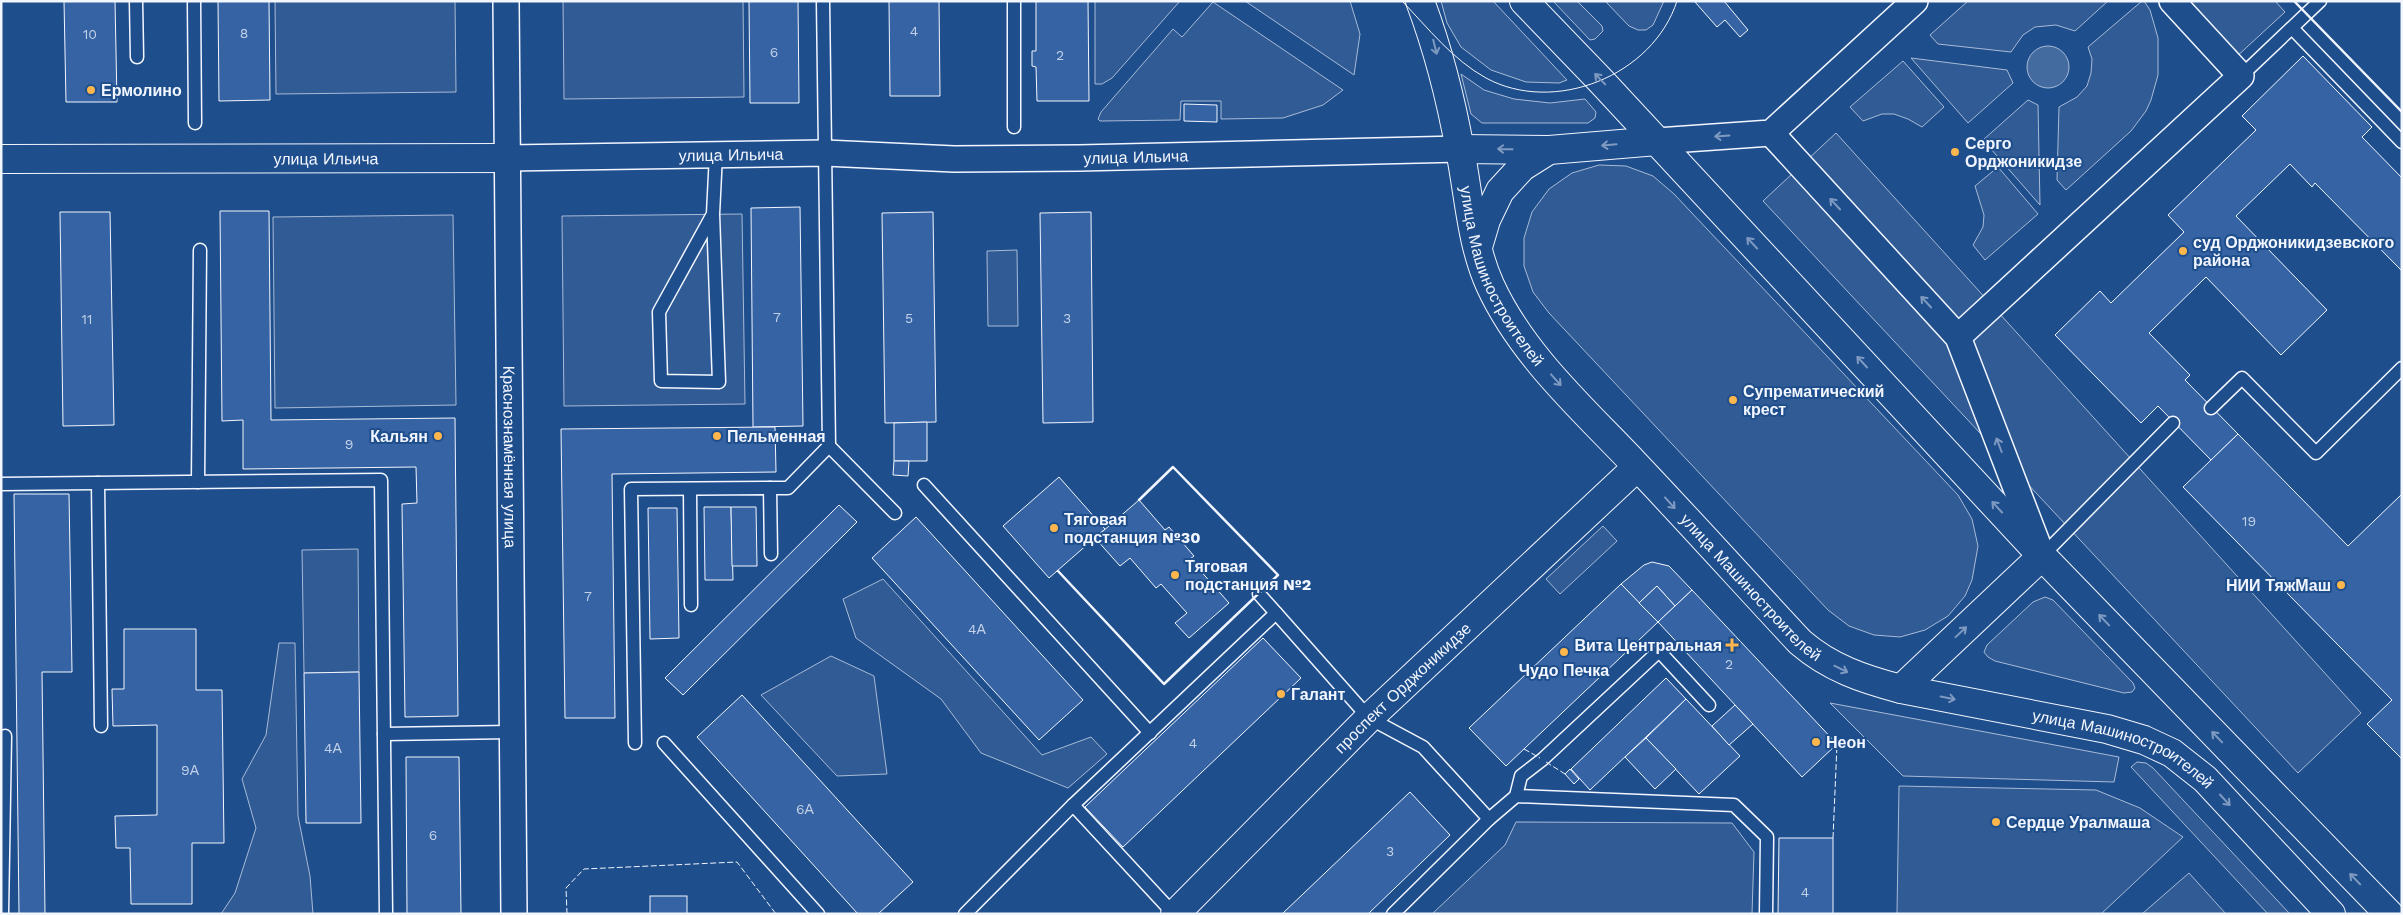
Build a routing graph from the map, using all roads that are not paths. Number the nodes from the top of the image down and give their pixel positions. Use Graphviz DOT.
graph roads {
  1 [pos="136,1"];
  2 [pos="194,1"];
  3 [pos="506,1"];
  4 [pos="823,1"];
  5 [pos="1014,1"];
  6 [pos="1420,1"];
  7 [pos="1524,1"];
  8 [pos="1915,1"];
  9 [pos="2172,1"];
  10 [pos="2320,1"];
  11 [pos="2292,28"];
  12 [pos="137,57"];
  13 [pos="2241,76"];
  14 [pos="195,123"];
  15 [pos="1014,126"];
  16 [pos="1771,133"];
  17 [pos="1657,141"];
  18 [pos="2402,142"];
  19 [pos="1460,149"];
  20 [pos="1549,150"];
  21 [pos="825,153"];
  22 [pos="716,154"];
  23 [pos="507,158"];
  24 [pos="1,159"];
  25 [pos="713,214"];
  26 [pos="200,250"];
  27 [pos="1477,250"];
  28 [pos="1958,337"];
  29 [pos="2402,368"];
  30 [pos="2212,408"];
  31 [pos="2173,423"];
  32 [pos="829,446"];
  33 [pos="1637,467"];
  34 [pos="198,482"];
  35 [pos="98,483"];
  36 [pos="1,484"];
  37 [pos="924,485"];
  38 [pos="770,488"];
  39 [pos="690,489"];
  40 [pos="895,513"];
  41 [pos="771,554"];
  42 [pos="2042,556"];
  43 [pos="1259,594"];
  44 [pos="691,605"];
  45 [pos="1276,613"];
  46 [pos="1900,689"];
  47 [pos="1709,705"];
  48 [pos="1370,718"];
  49 [pos="101,726"];
  50 [pos="512,732"];
  51 [pos="1150,733"];
  52 [pos="384,734"];
  53 [pos="5,736"];
  54 [pos="635,743"];
  55 [pos="664,743"];
  56 [pos="1516,796"];
  57 [pos="1074,805"];
  58 [pos="1489,820"];
  59 [pos="2,914"];
  60 [pos="386,914"];
  61 [pos="514,914"];
  62 [pos="818,914"];
  63 [pos="964,914"];
  64 [pos="1175,914"];
  65 [pos="1393,914"];
  66 [pos="1766,914"];
  67 [pos="2332,914"];
  68 [pos="2389,914"];
  1 -- 12 [label="lane"];
  2 -- 14 [label="lane"];
  3 -- 23 [label="street, Краснознамённая улица"];
  4 -- 21 [label="lane"];
  5 -- 15 [label="lane"];
  6 -- 19 [label="main road, улица Машиностроителей, one-way"];
  17 -- 7 [label="main road, one-way"];
  8 -- 16 [label="street"];
  9 -- 13 [label="street"];
  10 -- 11 [label="lane"];
  11 -- 13 [label="lane"];
  11 -- 18 [label="lane"];
  13 -- 28 [label="street"];
  16 -- 17 [label="street, one-way"];
  28 -- 16 [label="street, one-way"];
  17 -- 20 [label="main road, one-way"];
  42 -- 17 [label="main road, one-way"];
  20 -- 19 [label="main road, one-way"];
  19 -- 21 [label="street, улица Ильича"];
  19 -- 27 [label="main road, улица Машиностроителей"];
  20 -- 27 [label="main road"];
  21 -- 22 [label="street, улица Ильича"];
  21 -- 32 [label="lane"];
  22 -- 23 [label="street, улица Ильича"];
  22 -- 25 [label="lane"];
  23 -- 24 [label="main road, улица Ильича"];
  23 -- 50 [label="street, Краснознамённая улица"];
  25 -- 25 [label="lane"];
  26 -- 34 [label="lane"];
  27 -- 33 [label="main road, улица Машиностроителей, one-way"];
  42 -- 28 [label="street, one-way"];
  29 -- 30 [label="lane"];
  31 -- 42 [label="lane"];
  32 -- 38 [label="lane"];
  32 -- 40 [label="lane"];
  33 -- 46 [label="main road, улица Машиностроителей, one-way"];
  33 -- 48 [label="main road, проспект Орджоникидзе"];
  34 -- 35 [label="lane"];
  34 -- 52 [label="lane"];
  35 -- 36 [label="lane"];
  35 -- 49 [label="lane"];
  37 -- 51 [label="lane"];
  38 -- 39 [label="lane"];
  38 -- 41 [label="lane"];
  39 -- 44 [label="lane"];
  39 -- 54 [label="lane"];
  46 -- 42 [label="main road, one-way"];
  68 -- 42 [label="main road, one-way"];
  43 -- 45 [label="lane"];
  45 -- 48 [label="lane"];
  45 -- 51 [label="lane"];
  46 -- 67 [label="main road, улица Машиностроителей, one-way"];
  47 -- 56 [label="lane"];
  48 -- 58 [label="lane"];
  48 -- 64 [label="main road, проспект Орджоникидзе"];
  50 -- 52 [label="lane"];
  50 -- 61 [label="street, Краснознамённая улица"];
  51 -- 57 [label="lane"];
  52 -- 60 [label="lane"];
  53 -- 59 [label="lane"];
  55 -- 62 [label="lane"];
  56 -- 58 [label="lane"];
  56 -- 66 [label="lane"];
  57 -- 63 [label="lane"];
  57 -- 64 [label="lane"];
  58 -- 65 [label="lane"];
}
